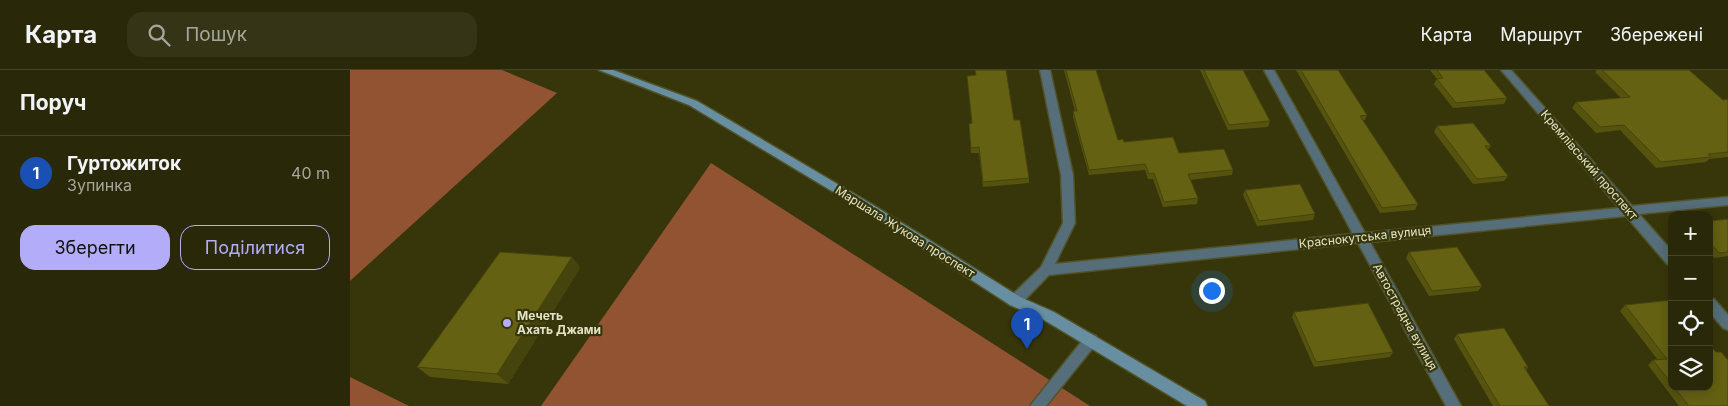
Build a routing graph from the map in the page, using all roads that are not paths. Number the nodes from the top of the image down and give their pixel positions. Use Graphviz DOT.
graph roads {
  1 [pos="604,70"];
  2 [pos="1045,70"];
  3 [pos="1269,70"];
  4 [pos="1506,70"];
  5 [pos="1728,201"];
  6 [pos="1629,211"];
  7 [pos="1360,238"];
  8 [pos="1668,256"];
  9 [pos="1046,270"];
  10 [pos="1015,301"];
  11 [pos="1713,307"];
  12 [pos="1728,324"];
  13 [pos="1090,340"];
  14 [pos="1037,406"];
  15 [pos="1200,406"];
  16 [pos="1454,406"];
  1 -- 10 [label="street, Маршала Жукова проспект"];
  2 -- 9 [label="street"];
  3 -- 7 [label="street, Автострадна вулиця"];
  4 -- 6 [label="street, Кремлівський проспект"];
  5 -- 6 [label="street, Краснокутська вулиця"];
  6 -- 7 [label="street, Краснокутська вулиця"];
  6 -- 8 [label="street, Кремлівський проспект"];
  7 -- 9 [label="street, Краснокутська вулиця"];
  7 -- 16 [label="street, Автострадна вулиця"];
  9 -- 10 [label="street"];
  10 -- 13 [label="street, Маршала Жукова проспект"];
  11 -- 12 [label="street"];
  13 -- 14 [label="street"];
  13 -- 15 [label="street, Маршала Жукова проспект"];
}
